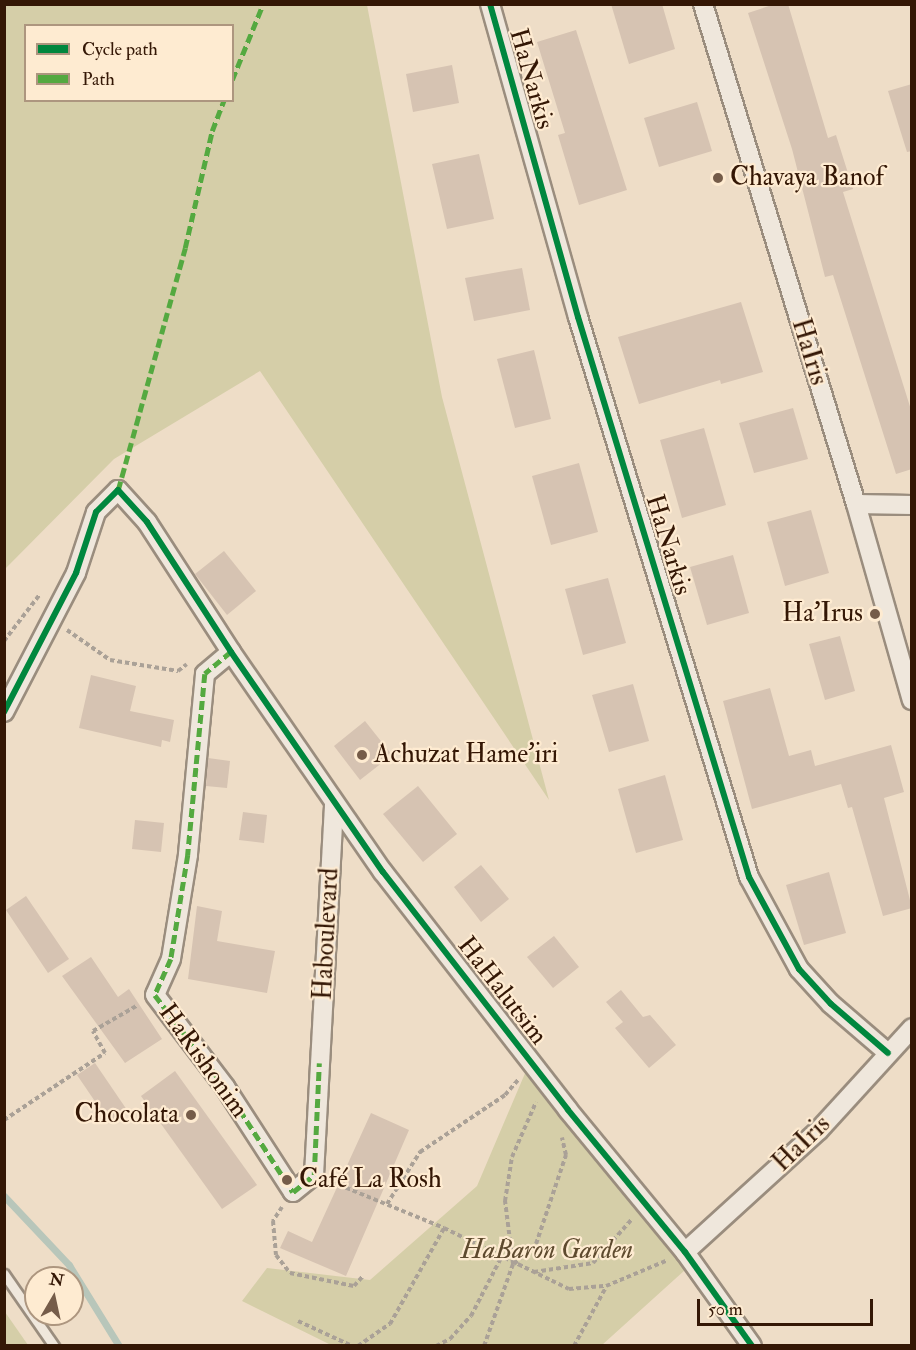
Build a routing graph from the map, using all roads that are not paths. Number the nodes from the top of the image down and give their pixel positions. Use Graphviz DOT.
graph roads {
  1 [pos="490,4"];
  2 [pos="703,4"];
  3 [pos="856,504"];
  4 [pos="912,505"];
  5 [pos="231,652"];
  6 [pos="912,700"];
  7 [pos="4,712"];
  8 [pos="334,804"];
  9 [pos="912,1028"];
  10 [pos="888,1053"];
  11 [pos="314,1175"];
  12 [pos="685,1252"];
  13 [pos="4,1274"];
  14 [pos="54,1346"];
  15 [pos="752,1346"];
  1 -- 10 [label="street, HaNarkis"];
  2 -- 3 [label="street, HaIris"];
  3 -- 4 [label="street"];
  3 -- 6 [label="street, HaIris"];
  5 -- 7 [label="street, HaHalutsim"];
  5 -- 8 [label="street, HaHalutsim"];
  5 -- 11 [label="street, HaRishonim"];
  8 -- 11 [label="street, Haboulevard"];
  8 -- 12 [label="street, HaHalutsim"];
  9 -- 10 [label="street, HaIris"];
  10 -- 12 [label="street, HaIris"];
  12 -- 15 [label="street, HaHalutsim"];
  13 -- 14 [label="lane"];
}
